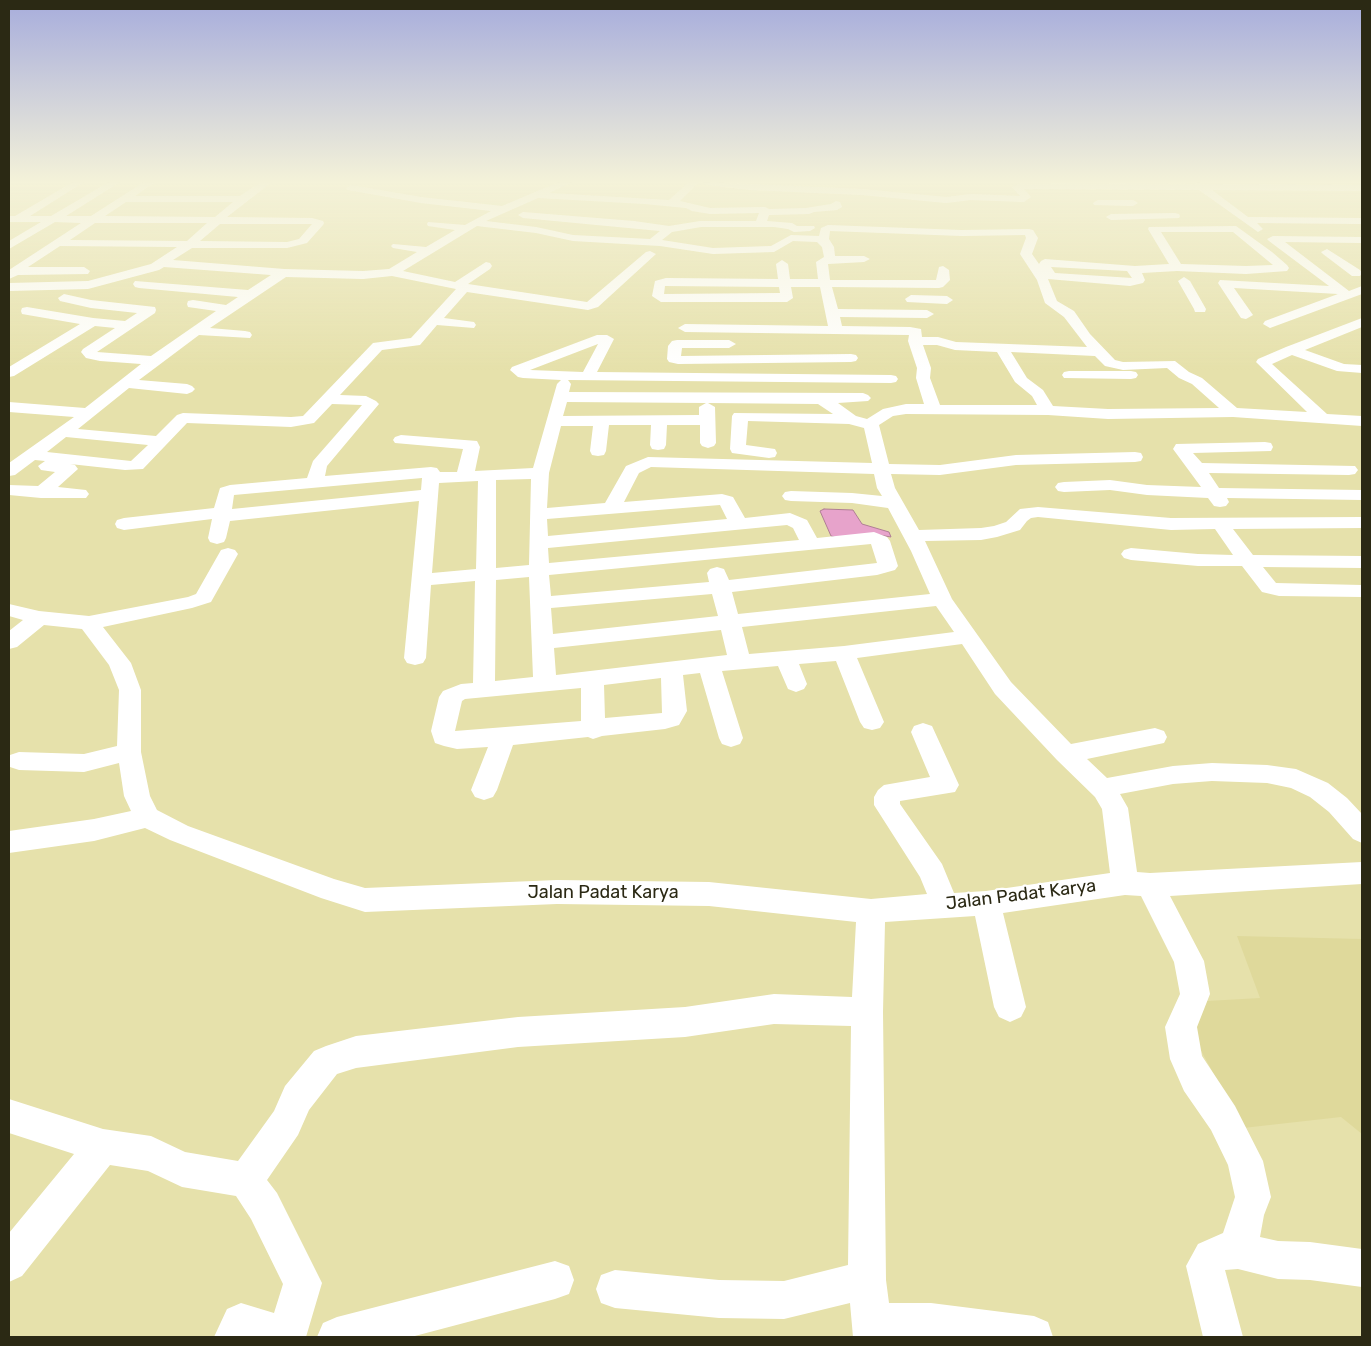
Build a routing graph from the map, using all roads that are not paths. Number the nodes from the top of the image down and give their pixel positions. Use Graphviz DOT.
graph roads {
  1 [pos="54,245"];
  2 [pos="189,245"];
  3 [pos="258,245"];
  4 [pos="273,245"];
  5 [pos="427,245"];
  6 [pos="440,245"];
  7 [pos="626,245"];
  8 [pos="654,245"];
  9 [pos="743,245"];
  10 [pos="780,245"];
  11 [pos="825,245"];
  12 [pos="834,245"];
  13 [pos="848,245"];
  14 [pos="1029,245"];
  15 [pos="1168,245"];
  16 [pos="1256,245"];
  17 [pos="1279,245"];
  18 [pos="397,246"];
  19 [pos="858,247"];
  20 [pos="435,248"];
  21 [pos="651,248"];
  22 [pos="742,251"];
  23 [pos="1289,252"];
  24 [pos="177,254"];
  25 [pos="38,256"];
  26 [pos="57,256"];
  27 [pos="116,256"];
  28 [pos="1169,256"];
  29 [pos="1197,256"];
  30 [pos="1252,256"];
  31 [pos="1270,256"];
  32 [pos="163,263"];
  33 [pos="782,264"];
  34 [pos="203,265"];
  35 [pos="486,266"];
  36 [pos="1177,267"];
  37 [pos="709,269"];
  38 [pos="822,270"];
  39 [pos="1134,270"];
  40 [pos="1246,270"];
  41 [pos="1360,270"];
  42 [pos="145,271"];
  43 [pos="940,271"];
  44 [pos="284,272"];
  45 [pos="392,272"];
  46 [pos="12,273"];
  47 [pos="1280,273"];
  48 [pos="1156,279"];
  49 [pos="1184,281"];
  50 [pos="710,283"];
  51 [pos="1224,283"];
  52 [pos="139,284"];
  53 [pos="825,284"];
  54 [pos="1264,285"];
  55 [pos="114,286"];
  56 [pos="9,287"];
  57 [pos="461,287"];
  58 [pos="175,288"];
  59 [pos="786,291"];
  60 [pos="1352,292"];
  61 [pos="251,294"];
  62 [pos="162,297"];
  63 [pos="64,298"];
  64 [pos="827,298"];
  65 [pos="846,298"];
  66 [pos="894,299"];
  67 [pos="912,299"];
  68 [pos="947,300"];
  69 [pos="90,304"];
  70 [pos="193,304"];
  71 [pos="593,304"];
  72 [pos="613,304"];
  73 [pos="1318,305"];
  74 [pos="229,309"];
  75 [pos="1200,309"];
  76 [pos="1282,309"];
  77 [pos="27,311"];
  78 [pos="832,313"];
  79 [pos="1246,315"];
  80 [pos="67,318"];
  81 [pos="1362,320"];
  82 [pos="434,321"];
  83 [pos="92,322"];
  84 [pos="1270,324"];
  85 [pos="127,325"];
  86 [pos="469,325"];
  87 [pos="685,328"];
  88 [pos="791,329"];
  89 [pos="836,330"];
  90 [pos="198,331"];
  91 [pos="245,335"];
  92 [pos="915,341"];
  93 [pos="740,344"];
  94 [pos="1003,347"];
  95 [pos="1291,350"];
  96 [pos="1067,351"];
  97 [pos="1100,352"];
  98 [pos="851,358"];
  99 [pos="789,359"];
  100 [pos="1362,359"];
  101 [pos="154,360"];
  102 [pos="1342,368"];
  103 [pos="1362,369"];
  104 [pos="9,373"];
  105 [pos="1069,375"];
  106 [pos="1184,375"];
  107 [pos="566,376"];
  108 [pos="588,376"];
  109 [pos="1086,376"];
  110 [pos="788,377"];
  111 [pos="891,379"];
  112 [pos="126,383"];
  113 [pos="187,388"];
  114 [pos="560,397"];
  115 [pos="708,398"];
  116 [pos="790,398"];
  117 [pos="863,398"];
  118 [pos="327,399"];
  119 [pos="822,399"];
  120 [pos="9,407"];
  121 [pos="934,410"];
  122 [pos="1048,410"];
  123 [pos="1233,412"];
  124 [pos="89,413"];
  125 [pos="729,416"];
  126 [pos="707,418"];
  127 [pos="1322,418"];
  128 [pos="850,419"];
  129 [pos="554,421"];
  130 [pos="602,421"];
  131 [pos="659,421"];
  132 [pos="1362,421"];
  133 [pos="871,425"];
  134 [pos="63,432"];
  135 [pos="401,440"];
  136 [pos="160,442"];
  137 [pos="708,443"];
  138 [pos="658,445"];
  139 [pos="1265,447"];
  140 [pos="598,451"];
  141 [pos="1135,457"];
  142 [pos="20,464"];
  143 [pos="732,466"];
  144 [pos="791,467"];
  145 [pos="810,468"];
  146 [pos="880,468"];
  147 [pos="1197,468"];
  148 [pos="540,473"];
  149 [pos="487,475"];
  150 [pos="464,476"];
  151 [pos="314,483"];
  152 [pos="1362,484"];
  153 [pos="430,486"];
  154 [pos="1064,487"];
  155 [pos="9,490"];
  156 [pos="40,493"];
  157 [pos="80,494"];
  158 [pos="1215,494"];
  159 [pos="1362,495"];
  160 [pos="812,496"];
  161 [pos="727,501"];
  162 [pos="893,503"];
  163 [pos="787,507"];
  164 [pos="611,508"];
  165 [pos="221,514"];
  166 [pos="538,514"];
  167 [pos="1362,522"];
  168 [pos="738,523"];
  169 [pos="124,524"];
  170 [pos="1230,527"];
  171 [pos="1362,531"];
  172 [pos="911,536"];
  173 [pos="539,543"];
  174 [pos="811,544"];
  175 [pos="1131,554"];
  176 [pos="711,555"];
  177 [pos="1247,561"];
  178 [pos="1362,562"];
  179 [pos="539,571"];
  180 [pos="485,574"];
  181 [pos="420,580"];
  182 [pos="722,587"];
  183 [pos="1362,591"];
  184 [pos="942,600"];
  185 [pos="540,603"];
  186 [pos="9,610"];
  187 [pos="38,618"];
  188 [pos="730,621"];
  189 [pos="89,623"];
  190 [pos="966,637"];
  191 [pos="9,642"];
  192 [pos="543,642"];
  193 [pos="844,653"];
  194 [pos="415,658"];
  195 [pos="786,659"];
  196 [pos="740,662"];
  197 [pos="709,665"];
  198 [pos="672,669"];
  199 [pos="592,679"];
  200 [pos="545,684"];
  201 [pos="796,684"];
  202 [pos="484,691"];
  203 [pos="872,722"];
  204 [pos="593,730"];
  205 [pos="923,732"];
  206 [pos="504,737"];
  207 [pos="1155,737"];
  208 [pos="731,738"];
  209 [pos="129,752"];
  210 [pos="1066,754"];
  211 [pos="19,761"];
  212 [pos="484,790"];
  213 [pos="1104,790"];
  214 [pos="147,817"];
  215 [pos="1362,832"];
  216 [pos="9,842"];
  217 [pos="1362,873"];
  218 [pos="1138,884"];
  219 [pos="986,903"];
  220 [pos="945,905"];
  221 [pos="871,912"];
  222 [pos="1010,1006"];
  223 [pos="867,1012"];
  224 [pos="9,1116"];
  225 [pos="103,1146"];
  226 [pos="246,1180"];
  227 [pos="1238,1250"];
  228 [pos="9,1263"];
  229 [pos="1362,1268"];
  230 [pos="555,1280"];
  231 [pos="867,1280"];
  232 [pos="615,1289"];
  233 [pos="872,1330"];
  234 [pos="1034,1336"];
  235 [pos="234,1337"];
  236 [pos="286,1337"];
  237 [pos="337,1337"];
  238 [pos="1223,1337"];
  1 -- 25 [label="street"];
  2 -- 24 [label="street"];
  3 -- 4 [label="street"];
  4 -- 24 [label="street"];
  5 -- 20 [label="street"];
  6 -- 20 [label="street"];
  7 -- 21 [label="street"];
  8 -- 21 [label="street"];
  9 -- 22 [label="street"];
  10 -- 22 [label="street"];
  11 -- 38 [label="street"];
  12 -- 38 [label="street"];
  13 -- 19 [label="street"];
  14 -- 97 [label="street"];
  15 -- 28 [label="street"];
  16 -- 31 [label="street"];
  17 -- 23 [label="street"];
  18 -- 20 [label="street"];
  20 -- 45 [label="street"];
  21 -- 22 [label="street"];
  21 -- 71 [label="street"];
  23 -- 41 [label="street"];
  23 -- 60 [label="street"];
  24 -- 27 [label="street"];
  24 -- 32 [label="street"];
  25 -- 26 [label="street"];
  25 -- 46 [label="street"];
  28 -- 29 [label="street"];
  28 -- 36 [label="street"];
  30 -- 31 [label="street"];
  31 -- 40 [label="street"];
  32 -- 34 [label="street"];
  32 -- 42 [label="street"];
  33 -- 59 [label="street"];
  34 -- 44 [label="street"];
  34 -- 58 [label="street"];
  35 -- 57 [label="street"];
  36 -- 39 [label="street"];
  36 -- 40 [label="street"];
  37 -- 50 [label="street"];
  38 -- 53 [label="street"];
  39 -- 39 [label="street"];
  40 -- 47 [label="street"];
  42 -- 46 [label="street"];
  42 -- 56 [label="street"];
  43 -- 53 [label="street"];
  44 -- 45 [label="street"];
  44 -- 61 [label="street"];
  45 -- 57 [label="street"];
  48 -- 49 [label="street"];
  49 -- 51 [label="street"];
  49 -- 75 [label="street"];
  50 -- 59 [label="street"];
  50 -- 59 [label="street"];
  51 -- 54 [label="street"];
  51 -- 79 [label="street"];
  52 -- 58 [label="street"];
  53 -- 59 [label="street"];
  53 -- 64 [label="street"];
  54 -- 60 [label="street"];
  54 -- 76 [label="street"];
  55 -- 69 [label="street"];
  57 -- 71 [label="street"];
  57 -- 82 [label="street"];
  58 -- 61 [label="street"];
  58 -- 62 [label="street"];
  59 -- 88 [label="street"];
  60 -- 73 [label="street"];
  61 -- 74 [label="street"];
  63 -- 69 [label="street"];
  64 -- 65 [label="street"];
  64 -- 78 [label="street"];
  66 -- 67 [label="street"];
  67 -- 68 [label="street"];
  67 -- 78 [label="street"];
  69 -- 80 [label="street"];
  69 -- 85 [label="street"];
  70 -- 74 [label="street"];
  71 -- 72 [label="street"];
  73 -- 76 [label="street"];
  73 -- 81 [label="street"];
  74 -- 90 [label="street"];
  76 -- 84 [label="street"];
  77 -- 80 [label="street"];
  78 -- 89 [label="street"];
  80 -- 83 [label="street"];
  81 -- 95 [label="street"];
  82 -- 86 [label="street"];
  82 -- 118 [label="street"];
  83 -- 85 [label="street"];
  83 -- 104 [label="street"];
  85 -- 101 [label="street"];
  87 -- 88 [label="street"];
  88 -- 89 [label="street"];
  88 -- 99 [label="street"];
  89 -- 92 [label="street"];
  90 -- 91 [label="street"];
  90 -- 101 [label="street"];
  92 -- 94 [label="street"];
  92 -- 121 [label="street"];
  93 -- 99 [label="street"];
  94 -- 96 [label="street"];
  94 -- 122 [label="street"];
  95 -- 102 [label="street"];
  95 -- 127 [label="street"];
  96 -- 97 [label="street"];
  96 -- 109 [label="street"];
  97 -- 106 [label="street"];
  98 -- 99 [label="street"];
  99 -- 110 [label="street"];
  100 -- 102 [label="street"];
  101 -- 112 [label="street"];
  102 -- 103 [label="street"];
  105 -- 109 [label="street"];
  106 -- 109 [label="street"];
  106 -- 123 [label="street"];
  107 -- 108 [label="street"];
  107 -- 108 [label="street"];
  107 -- 114 [label="street"];
  108 -- 110 [label="street"];
  110 -- 111 [label="street"];
  110 -- 116 [label="street"];
  112 -- 113 [label="street"];
  112 -- 124 [label="street"];
  114 -- 115 [label="street"];
  114 -- 129 [label="street"];
  115 -- 116 [label="street"];
  115 -- 126 [label="street"];
  116 -- 119 [label="street"];
  117 -- 119 [label="street"];
  118 -- 136 [label="street"];
  118 -- 151 [label="street"];
  119 -- 128 [label="street"];
  120 -- 124 [label="street"];
  121 -- 122 [label="street"];
  121 -- 133 [label="street"];
  122 -- 123 [label="street"];
  123 -- 127 [label="street"];
  124 -- 134 [label="street"];
  125 -- 126 [label="street"];
  126 -- 131 [label="street"];
  126 -- 137 [label="street"];
  127 -- 132 [label="street"];
  128 -- 133 [label="street"];
  128 -- 144 [label="street"];
  129 -- 130 [label="street"];
  129 -- 148 [label="street"];
  130 -- 131 [label="street"];
  130 -- 140 [label="street"];
  131 -- 138 [label="street"];
  133 -- 146 [label="street"];
  134 -- 136 [label="street"];
  134 -- 142 [label="street"];
  135 -- 150 [label="street"];
  136 -- 142 [label="street"];
  139 -- 147 [label="street"];
  141 -- 146 [label="street"];
  142 -- 156 [label="street"];
  143 -- 144 [label="street"];
  143 -- 161 [label="street"];
  143 -- 164 [label="street"];
  144 -- 145 [label="street"];
  145 -- 146 [label="street"];
  145 -- 160 [label="street"];
  146 -- 162 [label="street"];
  147 -- 152 [label="street"];
  147 -- 158 [label="street"];
  148 -- 149 [label="street"];
  148 -- 166 [label="street"];
  149 -- 150 [label="street"];
  149 -- 180 [label="street"];
  150 -- 153 [label="street"];
  151 -- 153 [label="street"];
  151 -- 165 [label="street"];
  153 -- 165 [label="street"];
  153 -- 181 [label="street"];
  154 -- 158 [label="street"];
  155 -- 156 [label="street"];
  156 -- 157 [label="street"];
  158 -- 159 [label="street"];
  158 -- 170 [label="street"];
  160 -- 162 [label="street"];
  160 -- 163 [label="street"];
  161 -- 164 [label="street"];
  161 -- 168 [label="street"];
  162 -- 172 [label="street"];
  163 -- 168 [label="street"];
  163 -- 174 [label="street"];
  164 -- 166 [label="street"];
  165 -- 169 [label="street"];
  165 -- 189 [label="street"];
  166 -- 173 [label="street"];
  167 -- 170 [label="street"];
  168 -- 173 [label="street"];
  170 -- 171 [label="street"];
  170 -- 172 [label="street"];
  170 -- 177 [label="street"];
  172 -- 184 [label="street"];
  173 -- 179 [label="street"];
  174 -- 176 [label="street"];
  174 -- 182 [label="street"];
  175 -- 177 [label="street"];
  176 -- 179 [label="street"];
  176 -- 182 [label="street"];
  177 -- 178 [label="street"];
  177 -- 183 [label="street"];
  179 -- 180 [label="street"];
  179 -- 185 [label="street"];
  180 -- 181 [label="street"];
  180 -- 202 [label="street"];
  181 -- 194 [label="street"];
  182 -- 185 [label="street"];
  182 -- 188 [label="street"];
  184 -- 188 [label="street"];
  184 -- 190 [label="street"];
  185 -- 192 [label="street"];
  186 -- 187 [label="street"];
  187 -- 189 [label="street"];
  187 -- 191 [label="street"];
  188 -- 192 [label="street"];
  188 -- 196 [label="street"];
  189 -- 209 [label="street"];
  190 -- 193 [label="street"];
  190 -- 210 [label="street"];
  192 -- 200 [label="street"];
  193 -- 195 [label="street"];
  193 -- 203 [label="street"];
  195 -- 196 [label="street"];
  195 -- 201 [label="street"];
  196 -- 197 [label="street"];
  197 -- 198 [label="street"];
  197 -- 208 [label="street"];
  198 -- 199 [label="street"];
  198 -- 204 [label="street"];
  199 -- 200 [label="street"];
  199 -- 204 [label="street"];
  200 -- 202 [label="street"];
  202 -- 206 [label="street"];
  204 -- 206 [label="street"];
  205 -- 220 [label="street"];
  206 -- 212 [label="street"];
  207 -- 210 [label="street"];
  209 -- 211 [label="street"];
  209 -- 214 [label="street"];
  210 -- 213 [label="street"];
  213 -- 215 [label="street"];
  213 -- 218 [label="street"];
  214 -- 216 [label="street"];
  214 -- 221 [label="street, Jalan Padat Karya"];
  217 -- 218 [label="street, Jalan Padat Karya"];
  218 -- 219 [label="street, Jalan Padat Karya"];
  218 -- 227 [label="street"];
  219 -- 220 [label="street, Jalan Padat Karya"];
  219 -- 222 [label="street"];
  220 -- 221 [label="street, Jalan Padat Karya"];
  221 -- 223 [label="street"];
  223 -- 226 [label="street"];
  223 -- 231 [label="street"];
  224 -- 225 [label="street"];
  225 -- 226 [label="street"];
  225 -- 228 [label="street"];
  226 -- 236 [label="street"];
  227 -- 229 [label="street"];
  227 -- 238 [label="street"];
  230 -- 237 [label="street"];
  231 -- 232 [label="street"];
  231 -- 233 [label="street"];
  233 -- 234 [label="street"];
  235 -- 236 [label="street"];
}
